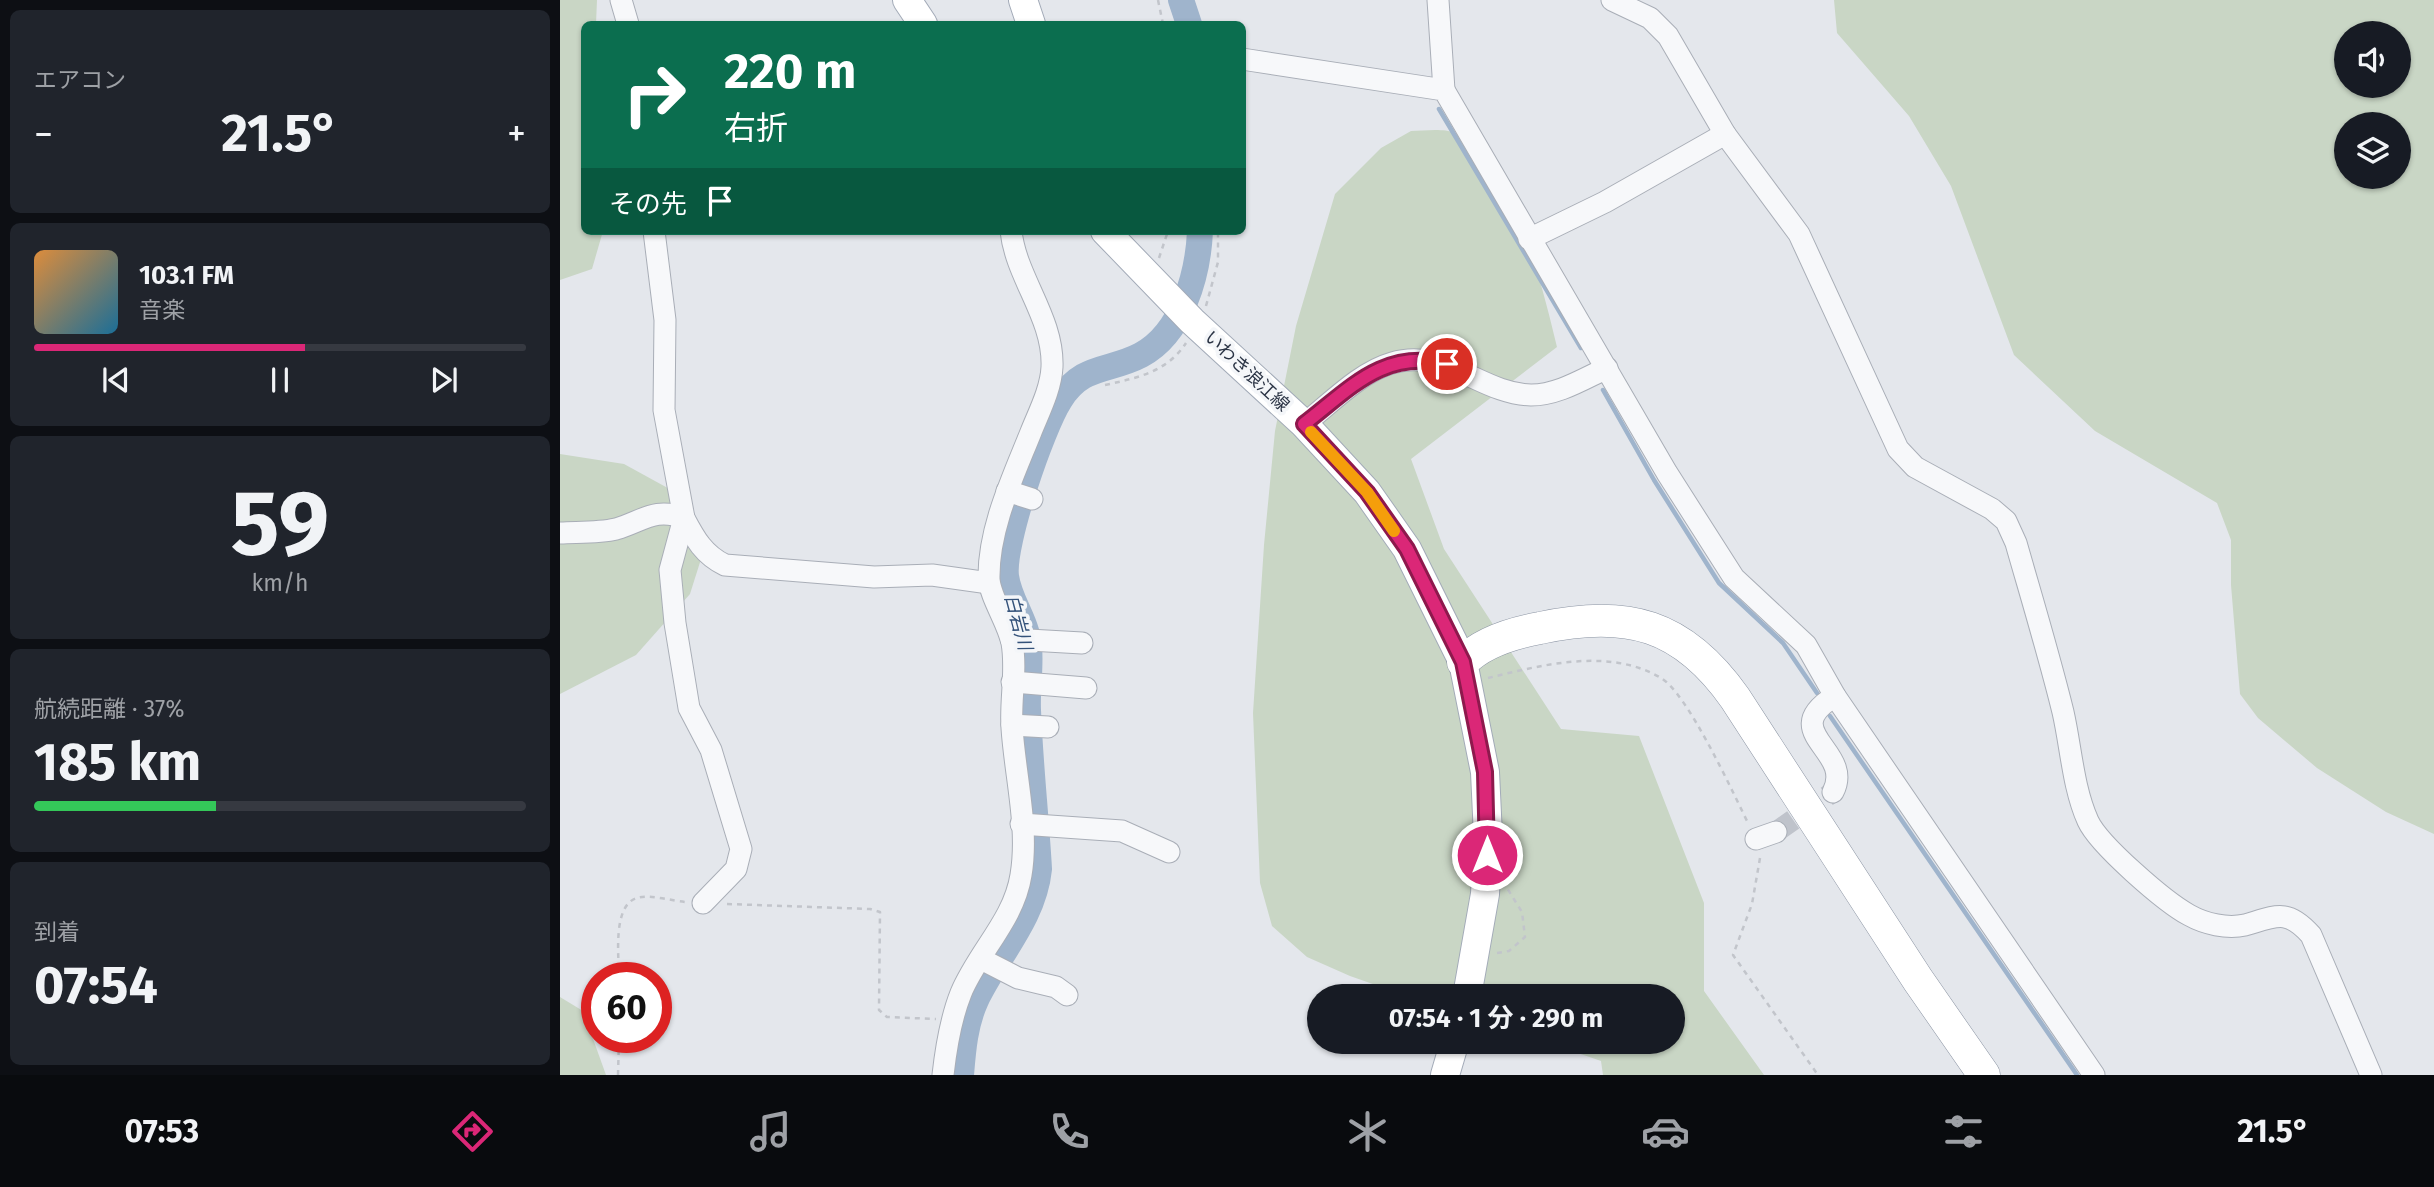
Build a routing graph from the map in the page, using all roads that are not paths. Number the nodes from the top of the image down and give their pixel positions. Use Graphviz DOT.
graph roads {
  1 [pos="621,0"];
  2 [pos="907,0"];
  3 [pos="1023,0"];
  4 [pos="1438,0"];
  5 [pos="1612,0"];
  6 [pos="627,21"];
  7 [pos="921,21"];
  8 [pos="1030,21"];
  9 [pos="1246,61"];
  10 [pos="1444,90"];
  11 [pos="1726,134"];
  12 [pos="654,235"];
  13 [pos="1011,235"];
  14 [pos="1108,235"];
  15 [pos="1529,239"];
  16 [pos="1607,368"];
  17 [pos="1304,424"];
  18 [pos="684,518"];
  19 [pos="560,533"];
  20 [pos="989,583"];
  21 [pos="1020,640"];
  22 [pos="1082,643"];
  23 [pos="1475,670"];
  24 [pos="1022,683"];
  25 [pos="1086,688"];
  26 [pos="1835,696"];
  27 [pos="1833,793"];
  28 [pos="1030,824"];
  29 [pos="1169,852"];
  30 [pos="703,903"];
  31 [pos="988,963"];
  32 [pos="1470,984"];
  33 [pos="1068,995"];
  34 [pos="1451,1054"];
  35 [pos="943,1075"];
  36 [pos="1445,1075"];
  37 [pos="1960,1075"];
  38 [pos="1984,1075"];
  39 [pos="2094,1075"];
  40 [pos="2371,1075"];
  1 -- 6 [label="street"];
  2 -- 7 [label="main road"];
  3 -- 8 [label="main road"];
  4 -- 10 [label="street"];
  5 -- 11 [label="street"];
  9 -- 10 [label="street"];
  10 -- 15 [label="street"];
  11 -- 15 [label="street"];
  11 -- 40 [label="street"];
  12 -- 18 [label="street"];
  13 -- 20 [label="street"];
  14 -- 17 [label="main road, いわき浪江線"];
  15 -- 16 [label="street"];
  16 -- 17 [label="street"];
  16 -- 26 [label="street"];
  17 -- 23 [label="main road, いわき浪江線"];
  18 -- 19 [label="street"];
  18 -- 20 [label="street"];
  18 -- 30 [label="street"];
  20 -- 21 [label="street"];
  21 -- 22 [label="street"];
  21 -- 24 [label="street"];
  23 -- 32 [label="main road, いわき浪江線"];
  23 -- 37 [label="highway"];
  23 -- 38 [label="highway"];
  24 -- 25 [label="street"];
  24 -- 28 [label="street"];
  26 -- 27 [label="street"];
  26 -- 39 [label="street"];
  28 -- 29 [label="street"];
  28 -- 31 [label="street"];
  31 -- 33 [label="street"];
  31 -- 35 [label="street"];
  34 -- 36 [label="main road"];
}
